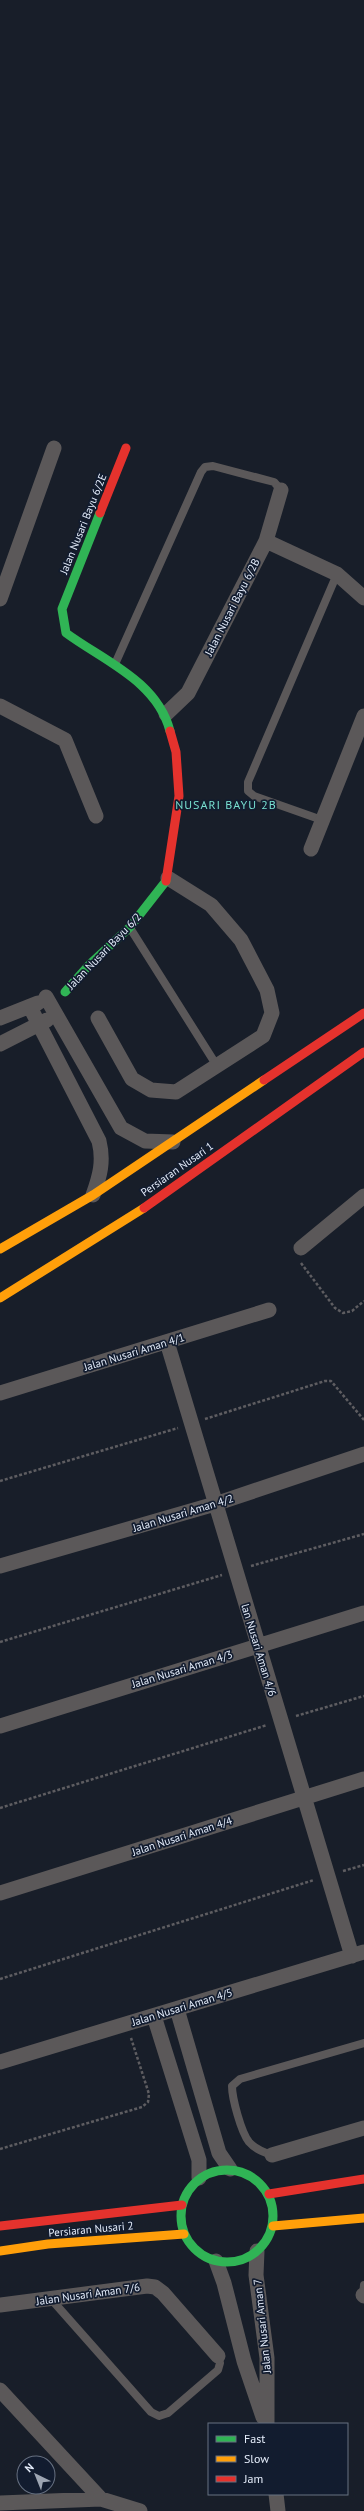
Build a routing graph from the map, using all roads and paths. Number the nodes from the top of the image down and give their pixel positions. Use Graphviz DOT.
graph roads {
  1 [pos="54,448"];
  2 [pos="126,448"];
  3 [pos="281,490"];
  4 [pos="266,542"];
  5 [pos="337,574"];
  6 [pos="364,598"];
  7 [pos="0,599"];
  8 [pos="114,665"];
  9 [pos="0,706"];
  10 [pos="166,714"];
  11 [pos="364,716"];
  12 [pos="96,816"];
  13 [pos="322,820"];
  14 [pos="311,849"];
  15 [pos="168,878"];
  16 [pos="130,927"];
  17 [pos="65,992"];
  18 [pos="46,997"];
  19 [pos="30,1007"];
  20 [pos="364,1013"];
  21 [pos="56,1014"];
  22 [pos="0,1018"];
  23 [pos="98,1018"];
  24 [pos="39,1025"];
  25 [pos="0,1044"];
  26 [pos="364,1052"];
  27 [pos="217,1066"];
  28 [pos="173,1142"];
  29 [pos="94,1195"];
  30 [pos="364,1196"];
  31 [pos="300,1248"];
  32 [pos="0,1249"];
  33 [pos="0,1298"];
  34 [pos="364,1301"];
  35 [pos="268,1310"];
  36 [pos="167,1342"];
  37 [pos="0,1394"];
  38 [pos="364,1454"];
  39 [pos="215,1504"];
  40 [pos="364,1534"];
  41 [pos="0,1566"];
  42 [pos="236,1571"];
  43 [pos="364,1613"];
  44 [pos="0,1642"];
  45 [pos="258,1646"];
  46 [pos="364,1696"];
  47 [pos="281,1720"];
  48 [pos="0,1726"];
  49 [pos="364,1779"];
  50 [pos="304,1797"];
  51 [pos="0,1808"];
  52 [pos="364,1865"];
  53 [pos="328,1876"];
  54 [pos="0,1893"];
  55 [pos="358,1954"];
  56 [pos="0,1979"];
  57 [pos="176,2009"];
  58 [pos="154,2016"];
  59 [pos="127,2024"];
  60 [pos="364,2043"];
  61 [pos="0,2062"];
  62 [pos="364,2128"];
  63 [pos="0,2149"];
  64 [pos="272,2155"];
  65 [pos="230,2169"];
  66 [pos="199,2178"];
  67 [pos="364,2179"];
  68 [pos="269,2194"];
  69 [pos="182,2205"];
  70 [pos="364,2218"];
  71 [pos="0,2226"];
  72 [pos="273,2226"];
  73 [pos="184,2234"];
  74 [pos="0,2251"];
  75 [pos="257,2251"];
  76 [pos="216,2261"];
  77 [pos="51,2299"];
  78 [pos="0,2305"];
  79 [pos="218,2356"];
  80 [pos="0,2390"];
  81 [pos="266,2423"];
  82 [pos="266,2423"];
  83 [pos="276,2495"];
  84 [pos="101,2499"];
  85 [pos="0,2503"];
  86 [pos="140,2511"];
  87 [pos="278,2511"];
  1 -- 7 [label="street"];
  2 -- 8 [label="street, Jalan Nusari Bayu 6/2E"];
  3 -- 4 [label="street, Jalan Nusari Bayu 6/2B"];
  3 -- 8 [label="lane"];
  4 -- 5 [label="street"];
  4 -- 10 [label="street, Jalan Nusari Bayu 6/2B"];
  5 -- 6 [label="street"];
  5 -- 13 [label="lane"];
  8 -- 10 [label="street"];
  9 -- 12 [label="street"];
  10 -- 15 [label="street"];
  11 -- 13 [label="street"];
  13 -- 14 [label="street"];
  15 -- 16 [label="street, Jalan Nusari Bayu 6/2"];
  15 -- 27 [label="street"];
  16 -- 17 [label="street, Jalan Nusari Bayu 6/2"];
  16 -- 27 [label="lane"];
  17 -- 18 [label="street"];
  17 -- 21 [label="street"];
  18 -- 19 [label="street"];
  18 -- 21 [label="street"];
  19 -- 22 [label="street"];
  19 -- 24 [label="street"];
  20 -- 28 [label="street"];
  21 -- 24 [label="street"];
  21 -- 28 [label="street"];
  23 -- 27 [label="street"];
  24 -- 25 [label="street"];
  24 -- 29 [label="street"];
  26 -- 33 [label="street, Persiaran Nusari 1"];
  28 -- 29 [label="street"];
  29 -- 32 [label="street"];
  30 -- 31 [label="street"];
  31 -- 34 [label="path"];
  35 -- 36 [label="street, Jalan Nusari Aman 4/1"];
  36 -- 37 [label="street, Jalan Nusari Aman 4/1"];
  36 -- 39 [label="street, lan Nusari Aman 4/6"];
  38 -- 39 [label="street, Jalan Nusari Aman 4/2"];
  39 -- 41 [label="street, Jalan Nusari Aman 4/2"];
  39 -- 42 [label="street, lan Nusari Aman 4/6"];
  40 -- 42 [label="path"];
  42 -- 44 [label="path"];
  42 -- 45 [label="street, lan Nusari Aman 4/6"];
  43 -- 45 [label="street, Jalan Nusari Aman 4/3"];
  45 -- 47 [label="street, lan Nusari Aman 4/6"];
  45 -- 48 [label="street, Jalan Nusari Aman 4/3"];
  46 -- 47 [label="path"];
  47 -- 50 [label="street, lan Nusari Aman 4/6"];
  47 -- 51 [label="path"];
  49 -- 50 [label="street, Jalan Nusari Aman 4/4"];
  50 -- 53 [label="street, lan Nusari Aman 4/6"];
  50 -- 54 [label="street, Jalan Nusari Aman 4/4"];
  52 -- 53 [label="path"];
  53 -- 55 [label="street, lan Nusari Aman 4/6"];
  53 -- 56 [label="path"];
  55 -- 57 [label="street, Jalan Nusari Aman 4/5"];
  57 -- 58 [label="street, Jalan Nusari Aman 4/5"];
  57 -- 65 [label="street"];
  58 -- 59 [label="street, Jalan Nusari Aman 4/5"];
  58 -- 66 [label="street"];
  59 -- 61 [label="street, Jalan Nusari Aman 4/5"];
  59 -- 63 [label="path"];
  60 -- 64 [label="lane"];
  62 -- 64 [label="street"];
  65 -- 66 [label="street"];
  65 -- 68 [label="street"];
  66 -- 69 [label="street"];
  67 -- 68 [label="street"];
  68 -- 72 [label="street"];
  69 -- 71 [label="street, Persiaran Nusari 2"];
  69 -- 73 [label="street"];
  70 -- 72 [label="street"];
  72 -- 75 [label="street"];
  73 -- 74 [label="street, Persiaran Nusari 2"];
  73 -- 76 [label="street"];
  75 -- 76 [label="street"];
  75 -- 81 [label="street, Jalan Nusari Aman 7"];
  76 -- 82 [label="street, Jalan Nusari Aman 7"];
  77 -- 78 [label="street, Jalan Nusari Aman 7/6"];
  77 -- 79 [label="street, Jalan Nusari Aman 7/6"];
  77 -- 79 [label="lane"];
  80 -- 84 [label="street"];
  83 -- 87 [label="street"];
  84 -- 85 [label="street"];
  84 -- 86 [label="street"];
}
